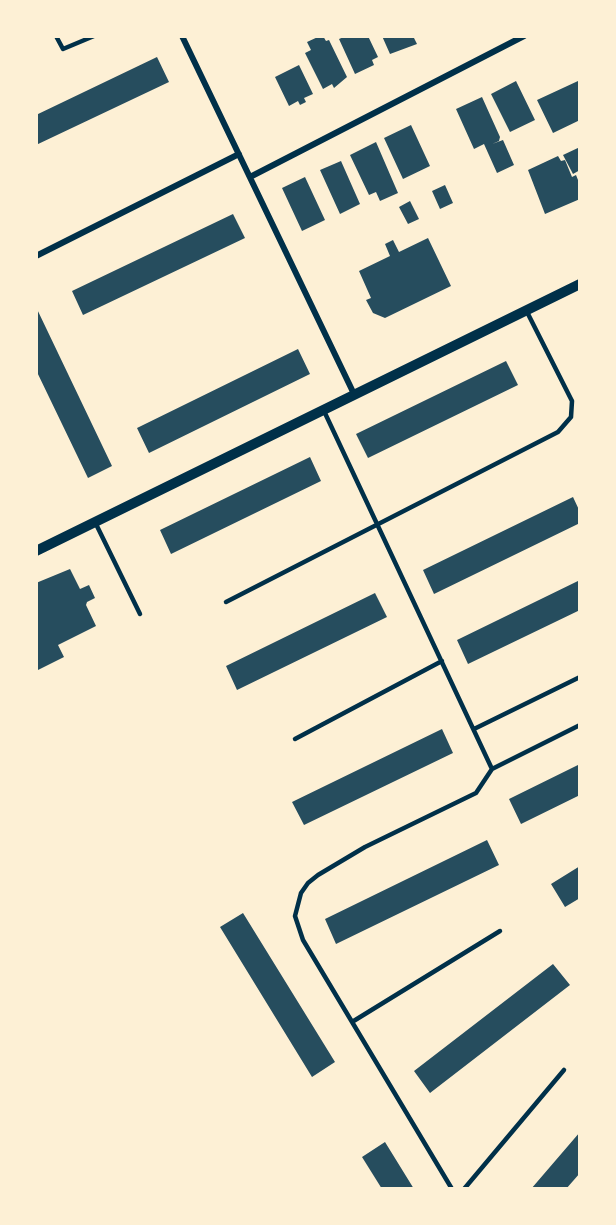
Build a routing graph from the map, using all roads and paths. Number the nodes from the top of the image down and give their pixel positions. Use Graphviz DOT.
graph roads {
  1 [pos="56,36"];
  2 [pos="94,36"];
  3 [pos="182,36"];
  4 [pos="524,36"];
  5 [pos="239,154"];
  6 [pos="250,177"];
  7 [pos="36,256"];
  8 [pos="580,284"];
  9 [pos="526,310"];
  10 [pos="354,394"];
  11 [pos="323,409"];
  12 [pos="96,522"];
  13 [pos="377,524"];
  14 [pos="36,551"];
  15 [pos="226,602"];
  16 [pos="140,614"];
  17 [pos="442,661"];
  18 [pos="580,677"];
  19 [pos="580,725"];
  20 [pos="474,729"];
  21 [pos="295,739"];
  22 [pos="492,769"];
  23 [pos="500,931"];
  24 [pos="352,1022"];
  25 [pos="564,1070"];
  26 [pos="452,1189"];
  27 [pos="464,1189"];
  1 -- 2 [label="lane"];
  3 -- 5 [label="street"];
  4 -- 6 [label="street"];
  5 -- 6 [label="street"];
  5 -- 7 [label="street"];
  6 -- 10 [label="street"];
  8 -- 9 [label="street"];
  9 -- 10 [label="street"];
  9 -- 13 [label="lane"];
  10 -- 11 [label="street"];
  11 -- 12 [label="street"];
  11 -- 13 [label="lane"];
  12 -- 14 [label="street"];
  12 -- 16 [label="lane"];
  13 -- 15 [label="lane"];
  13 -- 17 [label="lane"];
  17 -- 20 [label="lane"];
  17 -- 21 [label="lane"];
  18 -- 20 [label="lane"];
  19 -- 22 [label="lane"];
  20 -- 22 [label="lane"];
  22 -- 24 [label="lane"];
  23 -- 24 [label="lane"];
  24 -- 26 [label="lane"];
  25 -- 27 [label="lane"];
}
